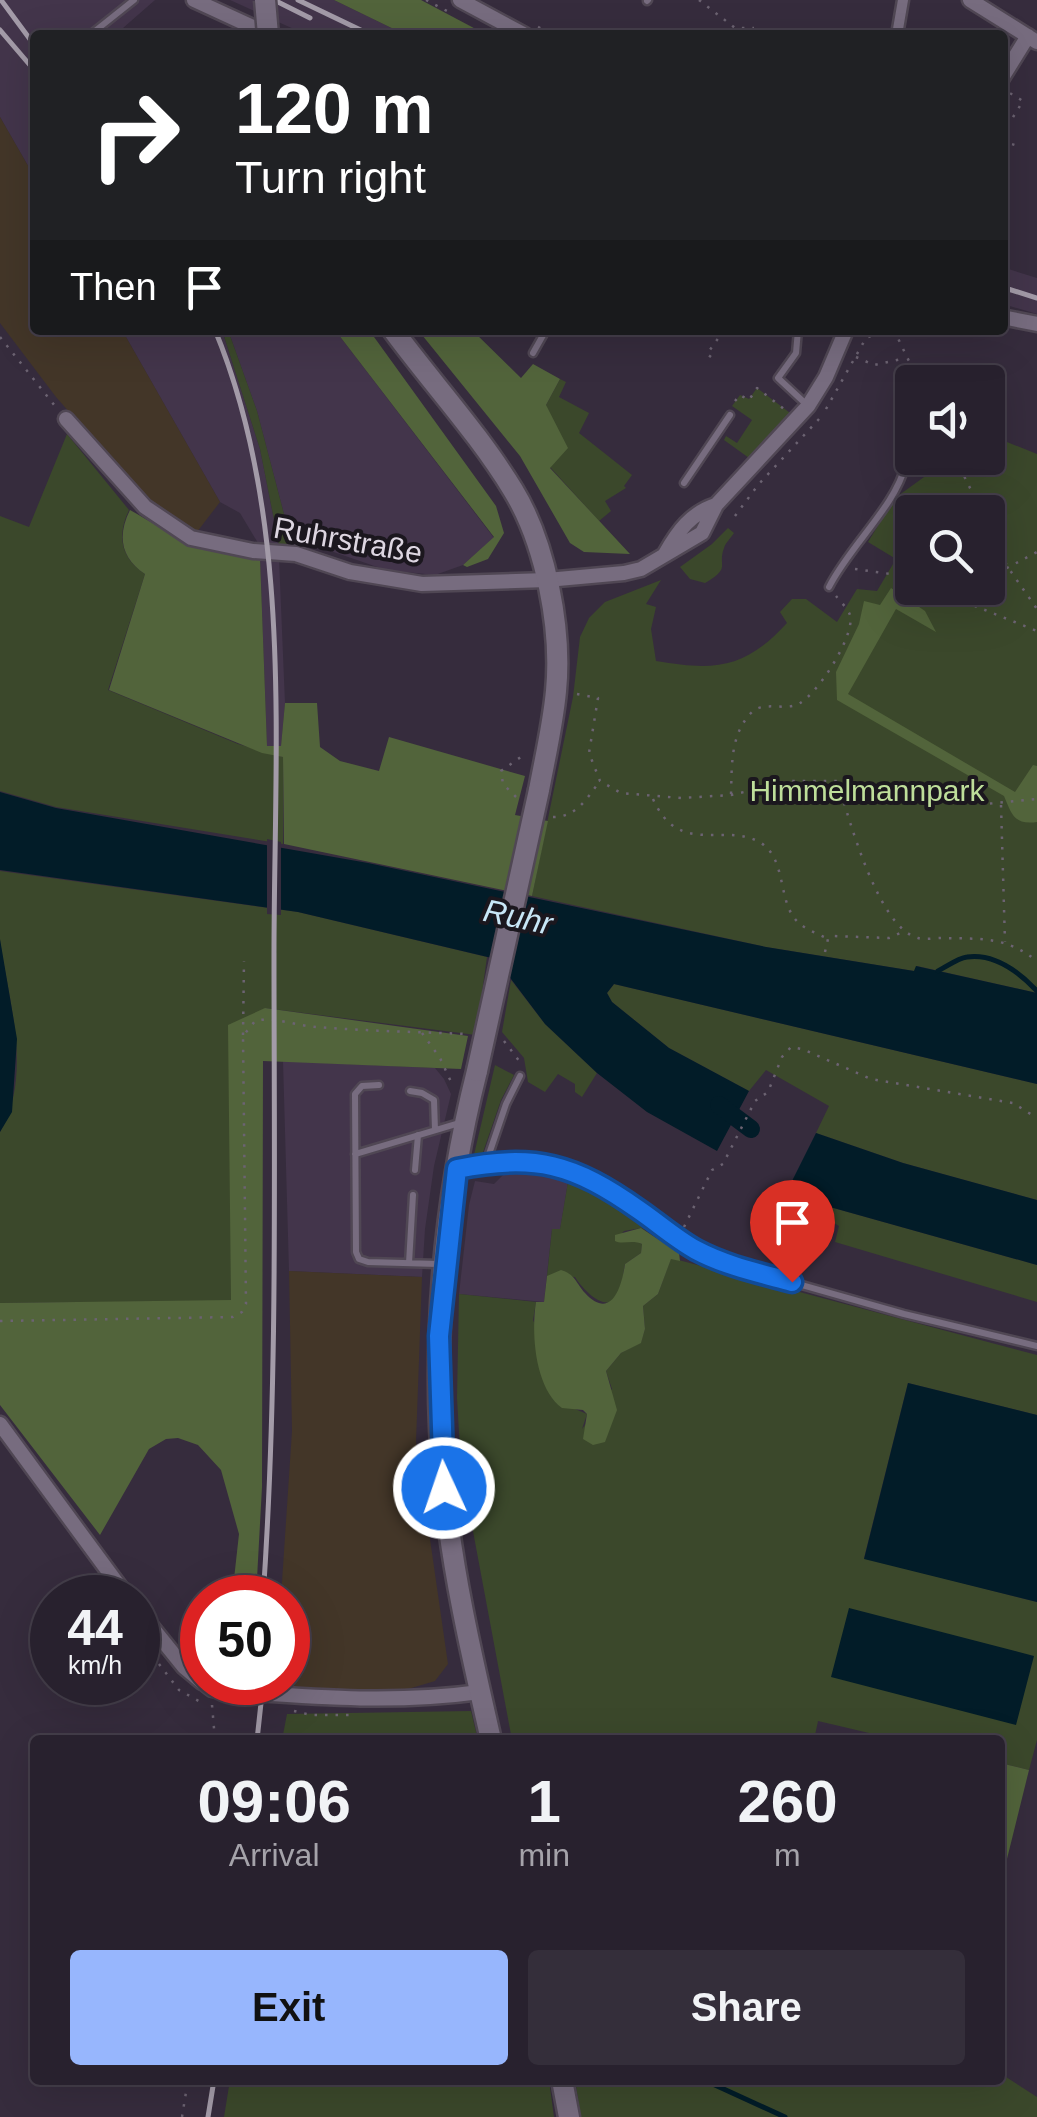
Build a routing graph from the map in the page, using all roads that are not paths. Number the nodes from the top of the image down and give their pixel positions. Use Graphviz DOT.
graph roads {
  1 [pos="134,0"];
  2 [pos="194,0"];
  3 [pos="264,0"];
  4 [pos="460,0"];
  5 [pos="903,0"];
  6 [pos="970,0"];
  7 [pos="96,30"];
  8 [pos="259,30"];
  9 [pos="269,30"];
  10 [pos="515,30"];
  11 [pos="898,30"];
  12 [pos="1033,39"];
  13 [pos="1008,70"];
  14 [pos="1008,317"];
  15 [pos="1037,324"];
  16 [pos="396,335"];
  17 [pos="543,335"];
  18 [pos="798,335"];
  19 [pos="844,335"];
  20 [pos="533,353"];
  21 [pos="808,406"];
  22 [pos="730,415"];
  23 [pos="66,419"];
  24 [pos="903,475"];
  25 [pos="684,483"];
  26 [pos="547,580"];
  27 [pos="829,587"];
  28 [pos="520,1076"];
  29 [pos="379,1086"];
  30 [pos="410,1091"];
  31 [pos="466,1117"];
  32 [pos="435,1130"];
  33 [pos="418,1135"];
  34 [pos="355,1154"];
  35 [pos="486,1163"];
  36 [pos="457,1169"];
  37 [pos="415,1170"];
  38 [pos="413,1195"];
  39 [pos="408,1263"];
  40 [pos="444,1265"];
  41 [pos="1037,1346"];
  42 [pos="0,1424"];
  43 [pos="111,1575"];
  44 [pos="160,1637"];
  45 [pos="180,1661"];
  46 [pos="480,1692"];
  47 [pos="310,1699"];
  48 [pos="490,1735"];
  49 [pos="563,2085"];
  50 [pos="569,2117"];
  1 -- 7 [label="lane"];
  2 -- 8 [label="street"];
  3 -- 9 [label="main road, bridge"];
  4 -- 10 [label="street"];
  5 -- 11 [label="street"];
  6 -- 12 [label="street"];
  12 -- 13 [label="street"];
  14 -- 15 [label="street"];
  16 -- 26 [label="main road"];
  17 -- 20 [label="lane"];
  18 -- 21 [label="lane"];
  19 -- 21 [label="street, Ruhrstraße"];
  21 -- 26 [label="street, Ruhrstraße"];
  22 -- 25 [label="lane"];
  23 -- 26 [label="street, Ruhrstraße"];
  24 -- 27 [label="lane"];
  26 -- 31 [label="main road, bridge"];
  28 -- 35 [label="lane"];
  29 -- 34 [label="lane"];
  30 -- 32 [label="lane"];
  31 -- 32 [label="lane"];
  31 -- 36 [label="main road"];
  32 -- 33 [label="lane"];
  33 -- 34 [label="lane"];
  33 -- 37 [label="lane"];
  34 -- 39 [label="lane"];
  35 -- 36 [label="lane"];
  35 -- 41 [label="lane"];
  36 -- 40 [label="main road"];
  38 -- 39 [label="lane"];
  39 -- 40 [label="lane"];
  40 -- 46 [label="main road"];
  42 -- 43 [label="street"];
  44 -- 45 [label="street"];
  46 -- 47 [label="street"];
  46 -- 48 [label="main road"];
  49 -- 50 [label="main road"];
}
